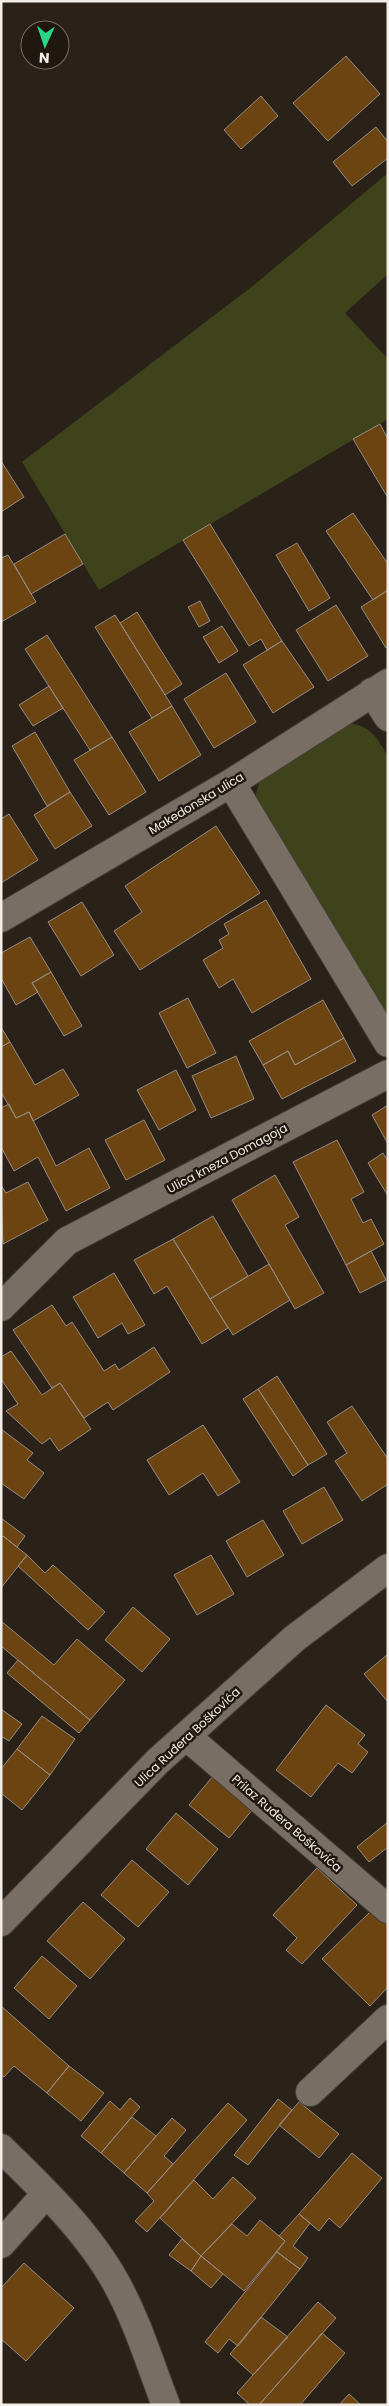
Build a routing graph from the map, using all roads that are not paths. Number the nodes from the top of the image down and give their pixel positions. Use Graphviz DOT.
graph roads {
  1 [pos="380,687"];
  2 [pos="388,718"];
  3 [pos="231,783"];
  4 [pos="1,918"];
  5 [pos="388,1043"];
  6 [pos="388,1074"];
  7 [pos="67,1241"];
  8 [pos="1,1282"];
  9 [pos="1,1307"];
  10 [pos="388,1568"];
  11 [pos="186,1736"];
  12 [pos="388,1909"];
  13 [pos="1,1922"];
  14 [pos="388,2019"];
  15 [pos="310,2092"];
  16 [pos="1,2148"];
  17 [pos="46,2195"];
  18 [pos="1,2244"];
  19 [pos="166,2405"];
  1 -- 2 [label="street"];
  1 -- 3 [label="street, Makedonska ulica"];
  3 -- 4 [label="street, Makedonska ulica"];
  3 -- 5 [label="street"];
  6 -- 7 [label="street, Ulica kneza Domagoja"];
  7 -- 8 [label="street, Ulica kneza Domagoja"];
  7 -- 9 [label="street, Ulica kneza Domagoja"];
  10 -- 11 [label="street, Ulica Ruđera Boškovića"];
  11 -- 12 [label="street, Prilaz Ruđera Boškovića"];
  11 -- 13 [label="street, Ulica Ruđera Boškovića"];
  14 -- 15 [label="street"];
  16 -- 17 [label="street"];
  17 -- 18 [label="street"];
  17 -- 19 [label="street"];
}
